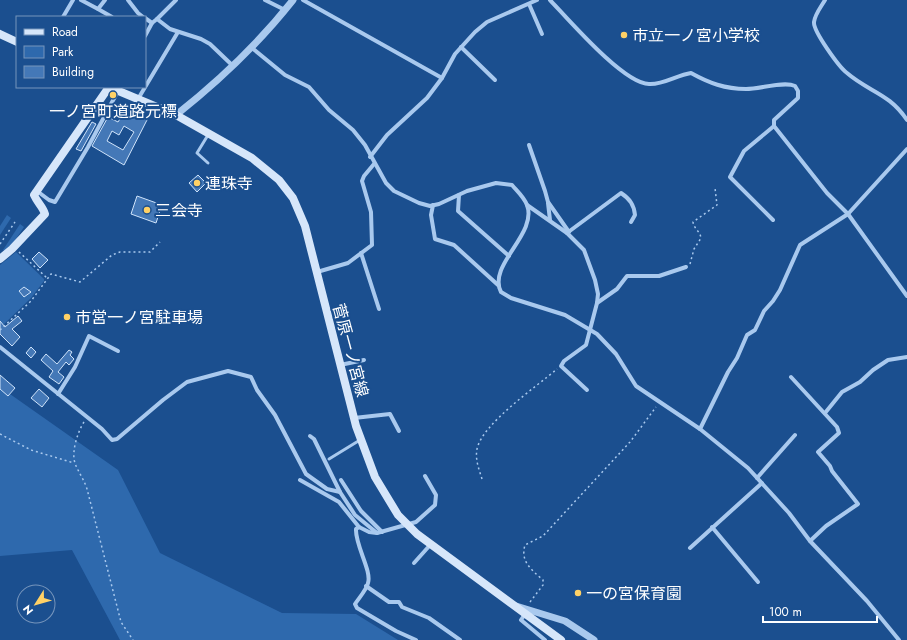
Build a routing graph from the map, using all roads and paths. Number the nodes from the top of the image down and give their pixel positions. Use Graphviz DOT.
graph roads {
  1 [pos="73,0"];
  2 [pos="81,0"];
  3 [pos="104,0"];
  4 [pos="128,0"];
  5 [pos="176,0"];
  6 [pos="265,0"];
  7 [pos="293,0"];
  8 [pos="303,0"];
  9 [pos="537,0"];
  10 [pos="550,0"];
  11 [pos="825,0"];
  12 [pos="529,4"];
  13 [pos="98,9"];
  14 [pos="285,10"];
  15 [pos="64,16"];
  16 [pos="110,16"];
  17 [pos="142,16"];
  18 [pos="146,19"];
  19 [pos="157,19"];
  20 [pos="152,23"];
  21 [pos="178,32"];
  22 [pos="0,34"];
  23 [pos="146,34"];
  24 [pos="542,34"];
  25 [pos="16,42"];
  26 [pos="462,47"];
  27 [pos="252,48"];
  28 [pos="232,65"];
  29 [pos="442,78"];
  30 [pos="494,80"];
  31 [pos="146,86"];
  32 [pos="108,88"];
  33 [pos="145,88"];
  34 [pos="122,90"];
  35 [pos="138,99"];
  36 [pos="176,115"];
  37 [pos="907,120"];
  38 [pos="774,126"];
  39 [pos="209,134"];
  40 [pos="529,145"];
  41 [pos="907,149"];
  42 [pos="370,157"];
  43 [pos="208,163"];
  44 [pos="374,164"];
  45 [pos="714,188"];
  46 [pos="37,192"];
  47 [pos="459,195"];
  48 [pos="548,202"];
  49 [pos="433,205"];
  50 [pos="527,205"];
  51 [pos="848,214"];
  52 [pos="550,220"];
  53 [pos="773,220"];
  54 [pos="15,222"];
  55 [pos="631,222"];
  56 [pos="568,233"];
  57 [pos="160,242"];
  58 [pos="0,244"];
  59 [pos="14,247"];
  60 [pos="360,253"];
  61 [pos="509,256"];
  62 [pos="0,259"];
  63 [pos="686,267"];
  64 [pos="316,272"];
  65 [pos="47,278"];
  66 [pos="498,285"];
  67 [pos="907,296"];
  68 [pos="597,303"];
  69 [pos="379,309"];
  70 [pos="0,330"];
  71 [pos="591,330"];
  72 [pos="0,347"];
  73 [pos="118,351"];
  74 [pos="907,357"];
  75 [pos="364,360"];
  76 [pos="340,365"];
  77 [pos="561,366"];
  78 [pos="791,377"];
  79 [pos="587,390"];
  80 [pos="58,394"];
  81 [pos="660,402"];
  82 [pos="825,413"];
  83 [pos="87,417"];
  84 [pos="354,418"];
  85 [pos="700,429"];
  86 [pos="400,431"];
  87 [pos="0,434"];
  88 [pos="795,435"];
  89 [pos="310,436"];
  90 [pos="361,440"];
  91 [pos="329,459"];
  92 [pos="74,463"];
  93 [pos="425,476"];
  94 [pos="757,478"];
  95 [pos="482,479"];
  96 [pos="300,480"];
  97 [pos="341,480"];
  98 [pos="762,483"];
  99 [pos="340,492"];
  100 [pos="406,524"];
  101 [pos="359,527"];
  102 [pos="712,527"];
  103 [pos="377,533"];
  104 [pos="383,533"];
  105 [pos="810,541"];
  106 [pos="431,544"];
  107 [pos="690,548"];
  108 [pos="414,563"];
  109 [pos="758,582"];
  110 [pos="366,586"];
  111 [pos="526,611"];
  112 [pos="133,640"];
  113 [pos="416,640"];
  114 [pos="460,640"];
  115 [pos="545,640"];
  116 [pos="561,640"];
  117 [pos="594,640"];
  118 [pos="900,640"];
  1 -- 15 [label="street"];
  2 -- 13 [label="street"];
  3 -- 13 [label="street"];
  4 -- 17 [label="street"];
  5 -- 19 [label="street"];
  6 -- 14 [label="street"];
  7 -- 14 [label="street"];
  8 -- 29 [label="street"];
  9 -- 12 [label="street"];
  10 -- 38 [label="street"];
  11 -- 37 [label="street"];
  12 -- 24 [label="street"];
  12 -- 26 [label="street"];
  13 -- 16 [label="street"];
  14 -- 27 [label="street"];
  18 -- 20 [label="street"];
  19 -- 20 [label="street"];
  19 -- 21 [label="street"];
  20 -- 23 [label="street"];
  21 -- 28 [label="street"];
  21 -- 31 [label="street"];
  22 -- 25 [label="main road"];
  26 -- 29 [label="street"];
  26 -- 30 [label="street"];
  27 -- 28 [label="street"];
  27 -- 42 [label="street"];
  28 -- 36 [label="street"];
  29 -- 42 [label="street"];
  32 -- 46 [label="main road"];
  33 -- 35 [label="street"];
  34 -- 35 [label="main road, 菅原一ノ宮線"];
  34 -- 46 [label="street"];
  35 -- 36 [label="main road, 菅原一ノ宮線"];
  36 -- 39 [label="main road, 菅原一ノ宮線"];
  38 -- 51 [label="street"];
  38 -- 53 [label="street"];
  39 -- 43 [label="lane"];
  39 -- 64 [label="main road, 菅原一ノ宮線"];
  40 -- 48 [label="street"];
  41 -- 51 [label="street"];
  42 -- 44 [label="street"];
  44 -- 49 [label="street"];
  44 -- 60 [label="street"];
  45 -- 63 [label="path"];
  46 -- 59 [label="main road"];
  47 -- 49 [label="street"];
  47 -- 50 [label="street"];
  47 -- 61 [label="street"];
  48 -- 52 [label="street"];
  48 -- 56 [label="street"];
  49 -- 66 [label="street"];
  50 -- 52 [label="street"];
  50 -- 61 [label="street"];
  51 -- 67 [label="street"];
  51 -- 85 [label="street"];
  52 -- 56 [label="street"];
  54 -- 58 [label="path"];
  55 -- 56 [label="street"];
  56 -- 68 [label="street"];
  57 -- 65 [label="path"];
  59 -- 62 [label="main road"];
  59 -- 65 [label="path"];
  60 -- 64 [label="street"];
  60 -- 69 [label="street"];
  61 -- 66 [label="street"];
  63 -- 68 [label="street"];
  64 -- 76 [label="main road, 菅原一ノ宮線"];
  65 -- 70 [label="path"];
  66 -- 71 [label="street"];
  68 -- 71 [label="street"];
  71 -- 77 [label="street"];
  71 -- 81 [label="street"];
  72 -- 80 [label="street"];
  73 -- 80 [label="street"];
  74 -- 82 [label="street"];
  75 -- 76 [label="street"];
  76 -- 84 [label="main road, 菅原一ノ宮線"];
  77 -- 79 [label="street"];
  77 -- 95 [label="path"];
  78 -- 82 [label="street"];
  80 -- 83 [label="street"];
  81 -- 85 [label="street"];
  81 -- 111 [label="path"];
  82 -- 105 [label="street"];
  83 -- 99 [label="street"];
  83 -- 112 [label="path"];
  84 -- 86 [label="street"];
  84 -- 90 [label="main road, 菅原一ノ宮線"];
  85 -- 94 [label="street"];
  87 -- 92 [label="path"];
  88 -- 94 [label="street"];
  89 -- 99 [label="street"];
  90 -- 91 [label="lane"];
  90 -- 100 [label="main road, 菅原一ノ宮線"];
  93 -- 100 [label="street"];
  94 -- 98 [label="street"];
  96 -- 101 [label="street"];
  97 -- 104 [label="street"];
  98 -- 102 [label="street"];
  98 -- 105 [label="street"];
  99 -- 103 [label="street"];
  100 -- 104 [label="street"];
  100 -- 106 [label="main road, 菅原一ノ宮線"];
  101 -- 103 [label="street"];
  101 -- 110 [label="street"];
  102 -- 107 [label="street"];
  102 -- 109 [label="street"];
  103 -- 104 [label="street"];
  105 -- 118 [label="street"];
  106 -- 108 [label="street"];
  106 -- 111 [label="main road, 菅原一ノ宮線"];
  110 -- 113 [label="street"];
  110 -- 114 [label="street"];
  111 -- 115 [label="street"];
  111 -- 116 [label="main road, 菅原一ノ宮線"];
  111 -- 117 [label="street"];
}
